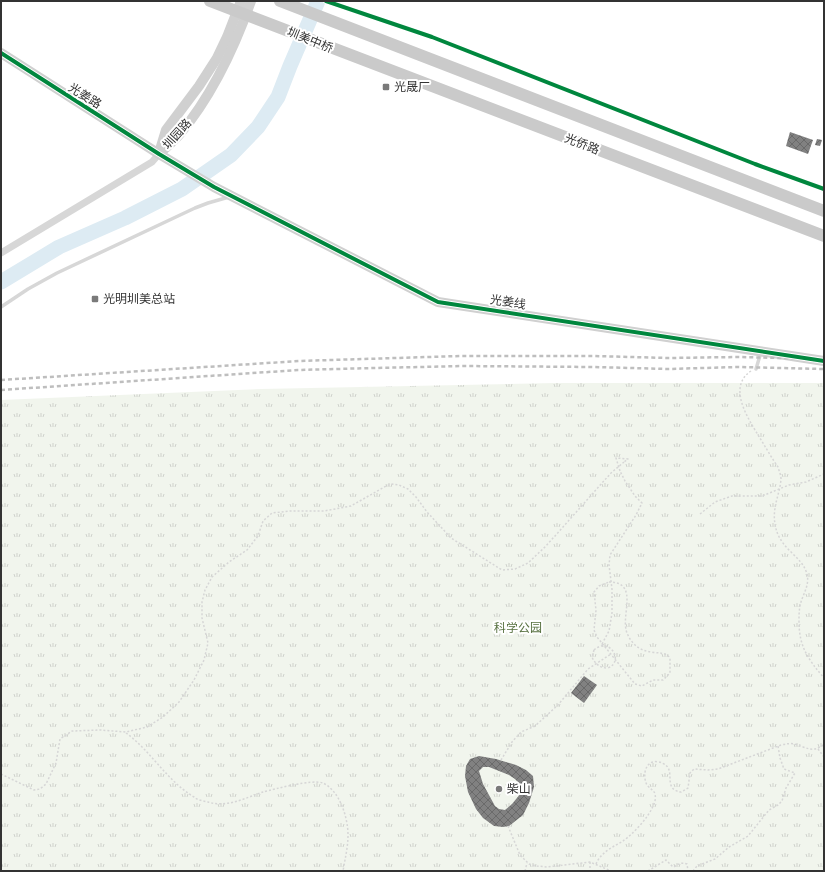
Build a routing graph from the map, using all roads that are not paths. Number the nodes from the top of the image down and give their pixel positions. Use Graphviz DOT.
graph roads {
  1 [pos="210,1"];
  2 [pos="251,1"];
  3 [pos="286,2"];
  4 [pos="241,9"];
  5 [pos="340,52"];
  6 [pos="1,53"];
  7 [pos="159,154"];
  8 [pos="232,197"];
  9 [pos="824,211"];
  10 [pos="824,236"];
  11 [pos="1,253"];
  12 [pos="1,307"];
  13 [pos="761,351"];
  14 [pos="824,361"];
  15 [pos="756,369"];
  1 -- 4 [label="main road"];
  2 -- 4 [label="street, 圳园路"];
  3 -- 9 [label="main road, 光侨路"];
  4 -- 5 [label="main road, 圳美中桥"];
  4 -- 7 [label="street, 圳园路"];
  5 -- 10 [label="main road, 光侨路"];
  6 -- 7 [label="street, 光姜路"];
  7 -- 8 [label="street, 光姜线"];
  7 -- 11 [label="street"];
  8 -- 12 [label="lane"];
  8 -- 13 [label="street, 光姜线"];
  13 -- 14 [label="street, 光姜线"];
  13 -- 15 [label="lane"];
}
